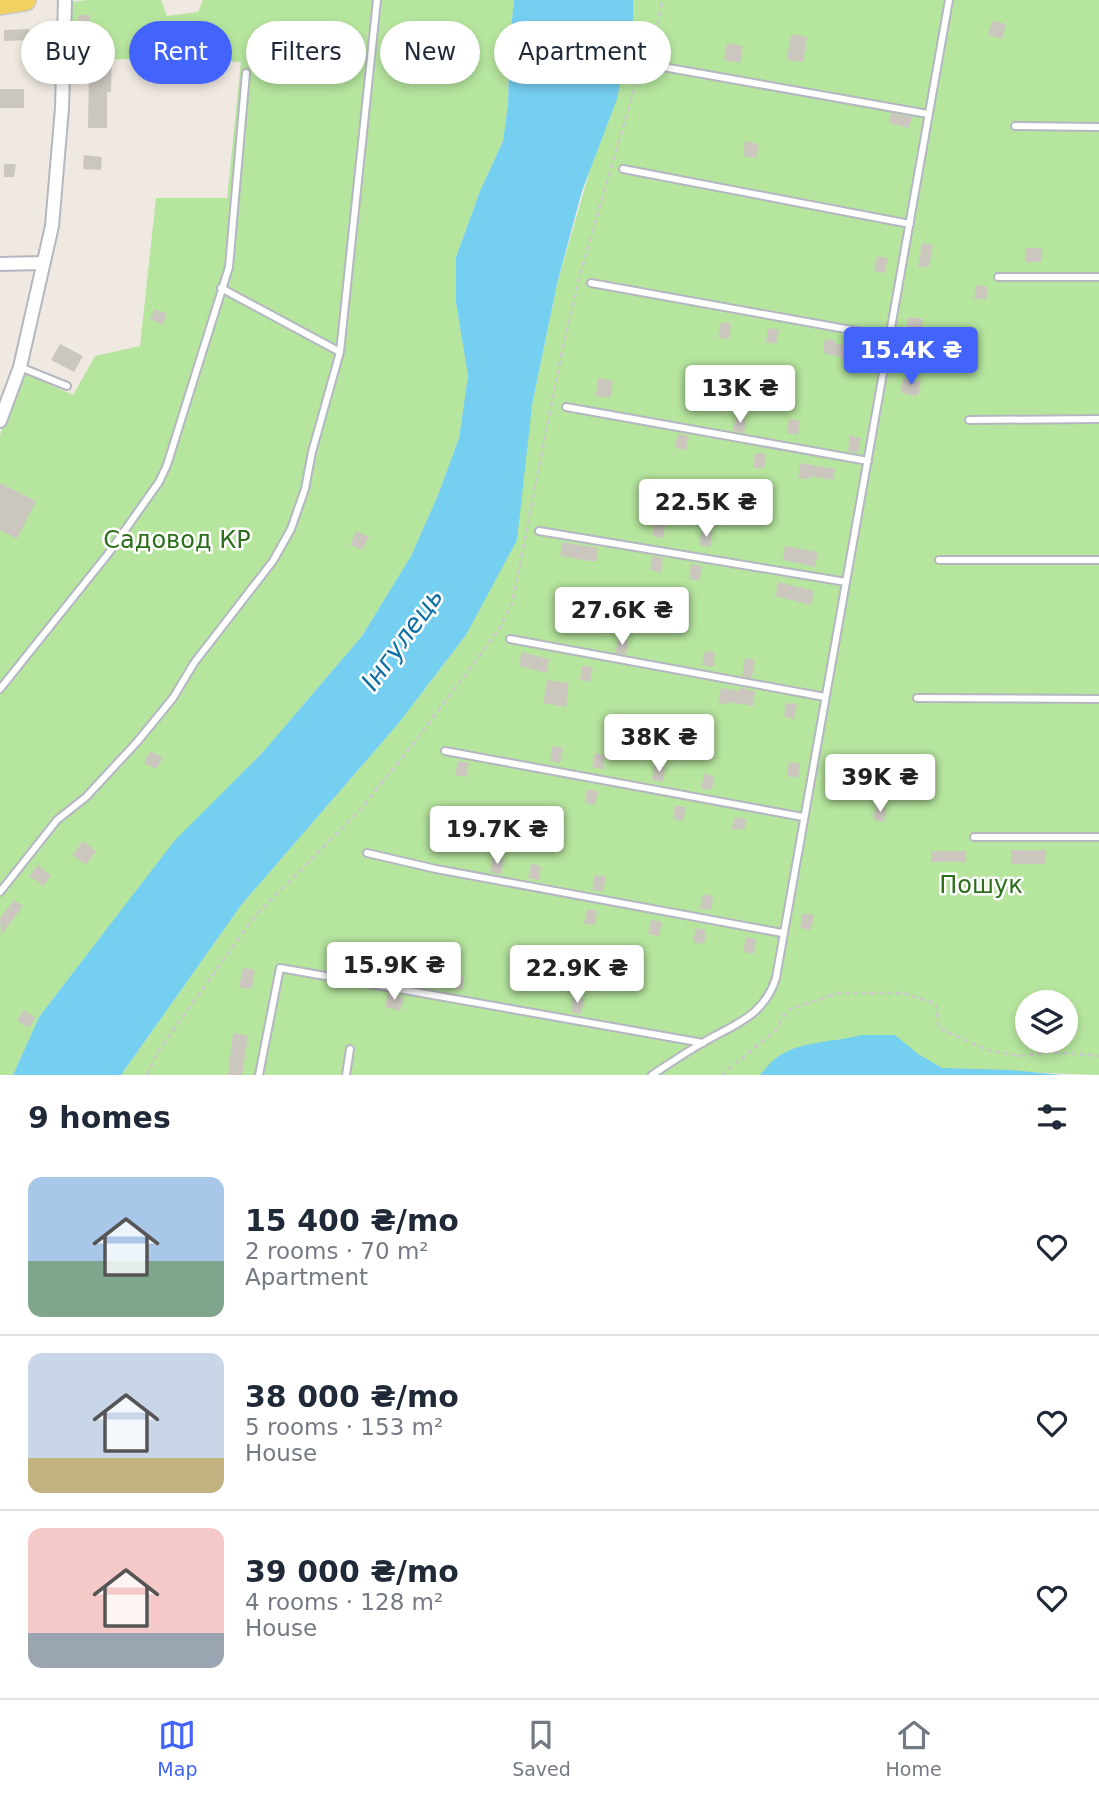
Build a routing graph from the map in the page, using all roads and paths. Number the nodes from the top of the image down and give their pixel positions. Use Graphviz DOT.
graph roads {
  1 [pos="25,0"];
  2 [pos="65,0"];
  3 [pos="377,0"];
  4 [pos="662,0"];
  5 [pos="948,0"];
  6 [pos="0,4"];
  7 [pos="659,21"];
  8 [pos="671,68"];
  9 [pos="246,74"];
  10 [pos="635,84"];
  11 [pos="928,114"];
  12 [pos="1015,127"];
  13 [pos="1099,127"];
  14 [pos="622,169"];
  15 [pos="910,224"];
  16 [pos="42,263"];
  17 [pos="0,264"];
  18 [pos="998,277"];
  19 [pos="1099,277"];
  20 [pos="591,283"];
  21 [pos="221,288"];
  22 [pos="890,337"];
  23 [pos="340,352"];
  24 [pos="20,367"];
  25 [pos="67,386"];
  26 [pos="566,407"];
  27 [pos="1099,419"];
  28 [pos="969,420"];
  29 [pos="0,421"];
  30 [pos="868,461"];
  31 [pos="539,531"];
  32 [pos="1099,559"];
  33 [pos="939,560"];
  34 [pos="846,582"];
  35 [pos="510,639"];
  36 [pos="0,689"];
  37 [pos="825,697"];
  38 [pos="917,698"];
  39 [pos="1099,699"];
  40 [pos="445,751"];
  41 [pos="803,817"];
  42 [pos="974,837"];
  43 [pos="1099,837"];
  44 [pos="367,853"];
  45 [pos="0,892"];
  46 [pos="782,933"];
  47 [pos="702,1043"];
  48 [pos="350,1049"];
  49 [pos="1099,1056"];
  50 [pos="147,1075"];
  51 [pos="259,1075"];
  52 [pos="346,1075"];
  53 [pos="652,1075"];
  54 [pos="722,1075"];
  1 -- 6 [label="main road"];
  2 -- 16 [label="street"];
  3 -- 23 [label="lane"];
  4 -- 7 [label="path"];
  5 -- 11 [label="lane"];
  8 -- 11 [label="lane"];
  9 -- 21 [label="lane"];
  10 -- 50 [label="path"];
  11 -- 15 [label="lane"];
  12 -- 13 [label="lane"];
  14 -- 15 [label="lane"];
  15 -- 22 [label="lane"];
  16 -- 17 [label="street"];
  16 -- 24 [label="street"];
  18 -- 19 [label="lane"];
  20 -- 22 [label="lane"];
  21 -- 23 [label="lane"];
  21 -- 36 [label="lane"];
  22 -- 30 [label="lane"];
  23 -- 45 [label="lane"];
  24 -- 25 [label="lane"];
  24 -- 29 [label="street"];
  26 -- 30 [label="lane"];
  27 -- 28 [label="lane"];
  30 -- 34 [label="lane"];
  31 -- 34 [label="lane"];
  32 -- 33 [label="lane"];
  34 -- 37 [label="lane"];
  35 -- 37 [label="lane"];
  37 -- 41 [label="lane"];
  38 -- 39 [label="lane"];
  40 -- 41 [label="lane"];
  41 -- 46 [label="lane"];
  42 -- 43 [label="lane"];
  44 -- 46 [label="lane"];
  46 -- 47 [label="lane"];
  47 -- 51 [label="lane"];
  47 -- 53 [label="lane"];
  48 -- 52 [label="lane"];
  49 -- 54 [label="path"];
}
